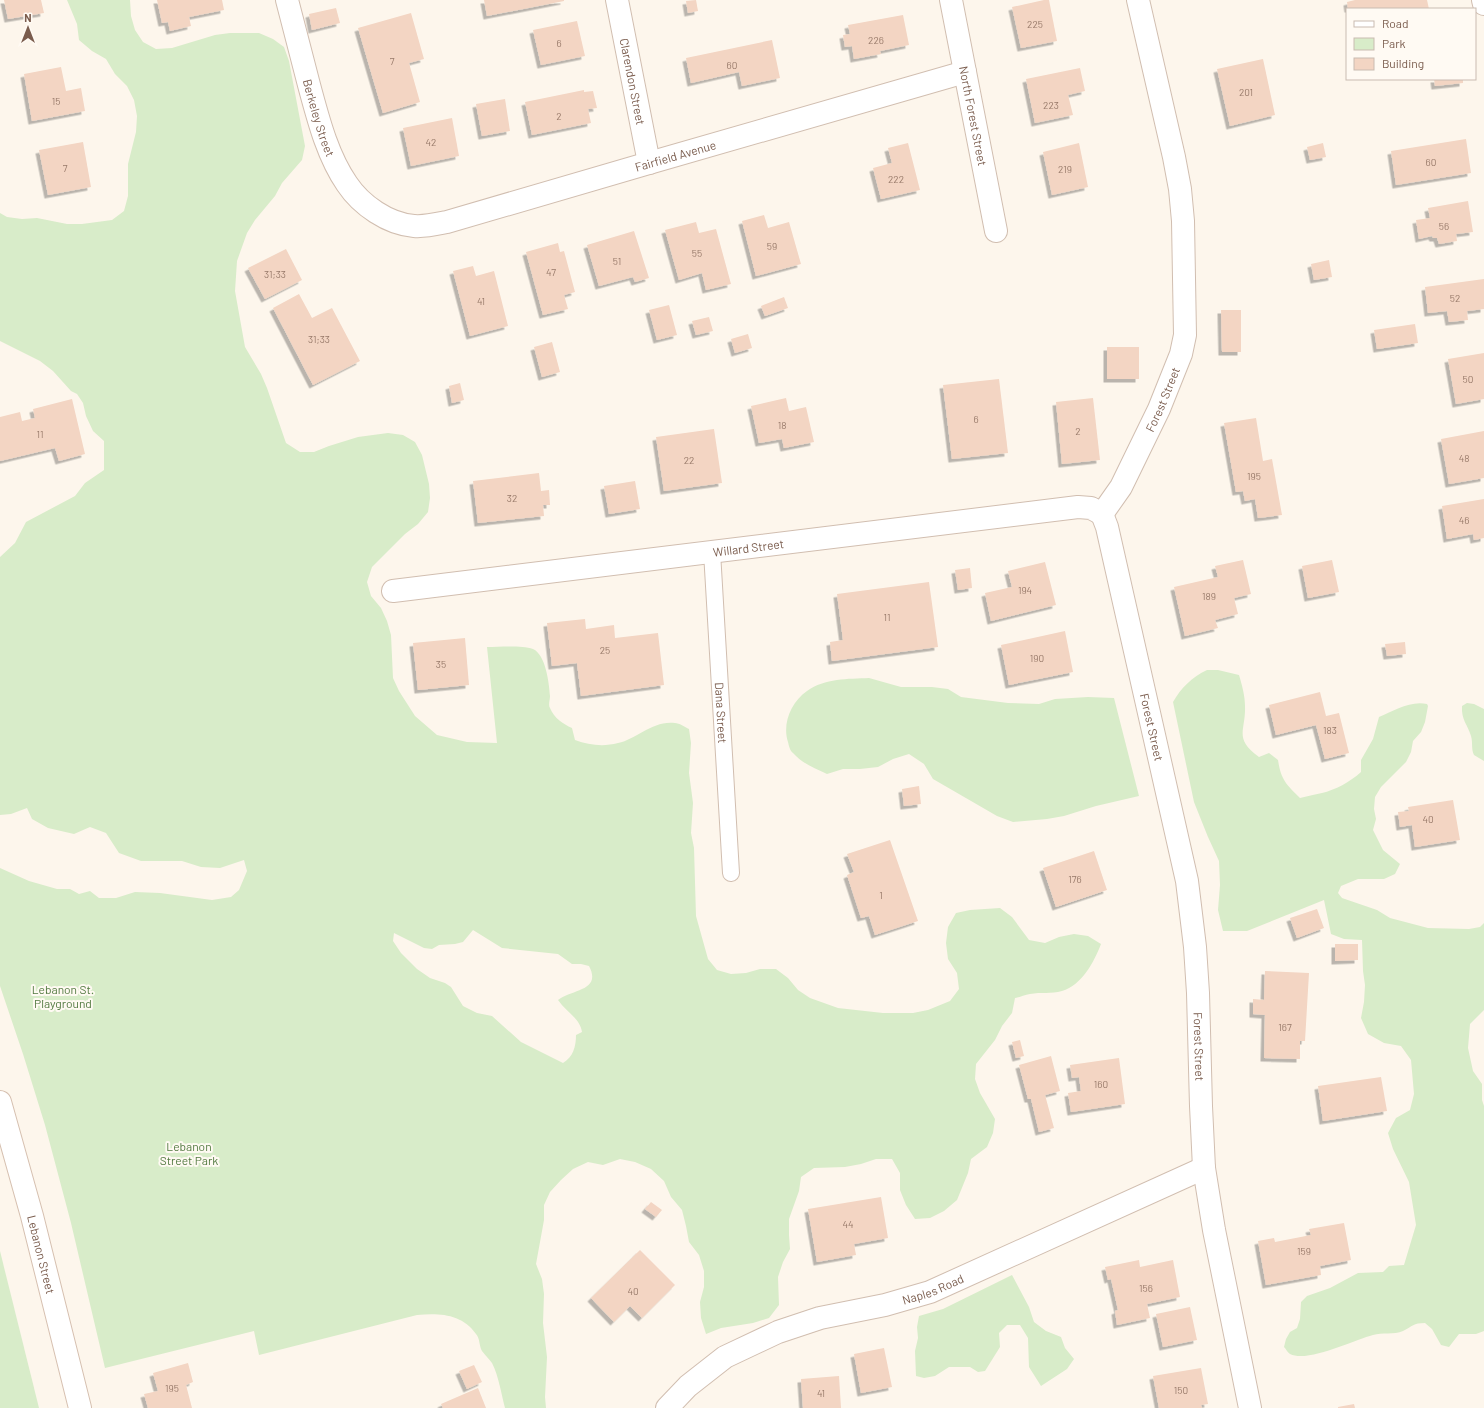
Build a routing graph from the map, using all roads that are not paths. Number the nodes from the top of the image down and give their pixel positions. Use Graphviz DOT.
graph roads {
  1 [pos="287,0"];
  2 [pos="617,0"];
  3 [pos="951,0"];
  4 [pos="1138,0"];
  5 [pos="1483,0"];
  6 [pos="1484,4"];
  7 [pos="965,72"];
  8 [pos="649,162"];
  9 [pos="384,217"];
  10 [pos="996,231"];
  11 [pos="1102,514"];
  12 [pos="712,552"];
  13 [pos="393,591"];
  14 [pos="731,873"];
  15 [pos="0,1102"];
  16 [pos="1204,1168"];
  17 [pos="80,1408"];
  18 [pos="667,1408"];
  19 [pos="1250,1408"];
  1 -- 9 [label="street, Berkeley Street"];
  2 -- 8 [label="street, Clarendon Street"];
  3 -- 7 [label="street, North Forest Street"];
  4 -- 11 [label="street, Forest Street"];
  5 -- 6 [label="street"];
  7 -- 8 [label="street, Fairfield Avenue"];
  7 -- 10 [label="street, North Forest Street"];
  8 -- 9 [label="street, Fairfield Avenue"];
  11 -- 12 [label="street, Willard Street"];
  11 -- 16 [label="street, Forest Street"];
  12 -- 13 [label="street, Willard Street"];
  12 -- 14 [label="lane, Dana Street"];
  15 -- 17 [label="street, Lebanon Street"];
  16 -- 18 [label="street, Naples Road"];
  16 -- 19 [label="street, Forest Street"];
}
